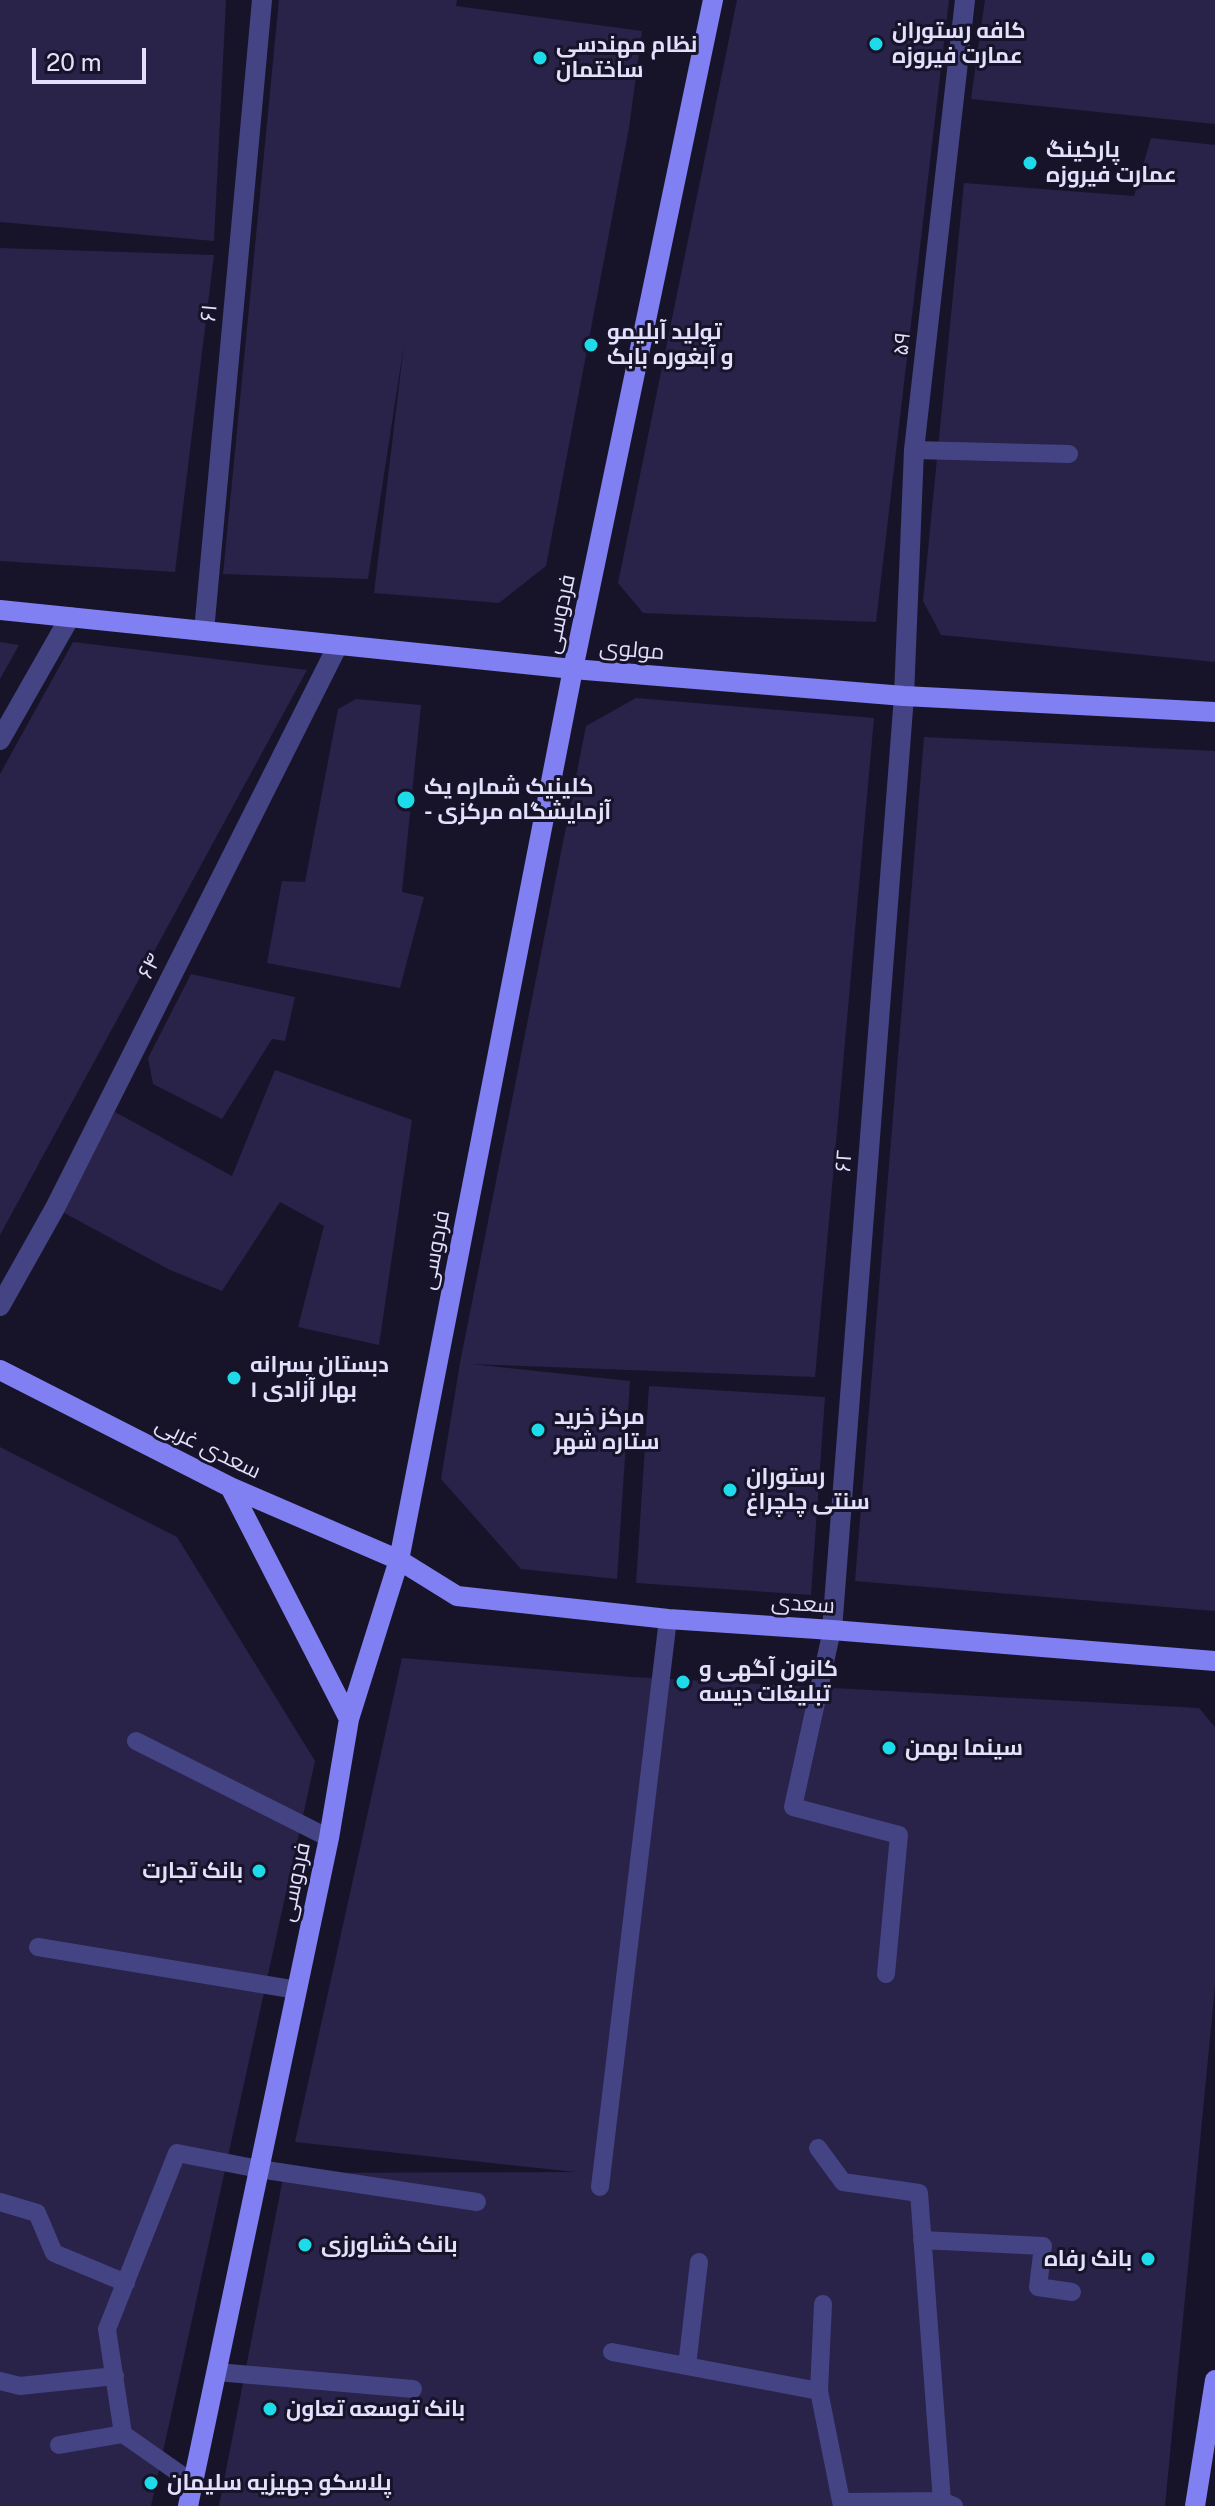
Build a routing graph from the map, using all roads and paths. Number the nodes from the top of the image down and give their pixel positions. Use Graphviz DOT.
graph roads {
  1 [pos="262,0"];
  2 [pos="713,0"];
  3 [pos="965,0"];
  4 [pos="914,450"];
  5 [pos="1069,454"];
  6 [pos="0,610"];
  7 [pos="70,617"];
  8 [pos="204,631"];
  9 [pos="338,645"];
  10 [pos="573,669"];
  11 [pos="904,696"];
  12 [pos="1215,712"];
  13 [pos="0,740"];
  14 [pos="0,1306"];
  15 [pos="0,1370"];
  16 [pos="230,1487"];
  17 [pos="399,1560"];
  18 [pos="668,1619"];
  19 [pos="832,1630"];
  20 [pos="1215,1661"];
  21 [pos="349,1719"];
  22 [pos="136,1741"];
  23 [pos="329,1838"];
  24 [pos="38,1947"];
  25 [pos="886,1974"];
  26 [pos="297,1990"];
  27 [pos="818,2148"];
  28 [pos="259,2169"];
  29 [pos="600,2187"];
  30 [pos="0,2202"];
  31 [pos="477,2202"];
  32 [pos="922,2240"];
  33 [pos="699,2262"];
  34 [pos="126,2283"];
  35 [pos="1072,2292"];
  36 [pos="823,2304"];
  37 [pos="612,2352"];
  38 [pos="687,2366"];
  39 [pos="217,2372"];
  40 [pos="115,2376"];
  41 [pos="1215,2380"];
  42 [pos="0,2381"];
  43 [pos="413,2389"];
  44 [pos="819,2391"];
  45 [pos="123,2434"];
  46 [pos="59,2445"];
  47 [pos="193,2483"];
  48 [pos="842,2504"];
  49 [pos="948,2504"];
  50 [pos="188,2506"];
  51 [pos="1195,2506"];
  1 -- 8 [label="street, ۶۱"];
  2 -- 10 [label="main road, فردوسی"];
  3 -- 4 [label="street, ۵۹"];
  4 -- 5 [label="lane"];
  4 -- 11 [label="street, ۵۹"];
  6 -- 7 [label="main road, مولوی"];
  7 -- 8 [label="main road, مولوی"];
  7 -- 13 [label="street"];
  8 -- 9 [label="main road, مولوی"];
  9 -- 10 [label="main road, مولوی"];
  9 -- 14 [label="street, ۶۴"];
  10 -- 11 [label="main road, مولوی"];
  10 -- 17 [label="main road, فردوسی"];
  11 -- 12 [label="main road, مولوی"];
  11 -- 19 [label="street, ۶۲"];
  15 -- 16 [label="main road, سعدی غربی"];
  16 -- 17 [label="main road, سعدی غربی"];
  16 -- 21 [label="main road"];
  17 -- 18 [label="main road, سعدی"];
  17 -- 21 [label="main road, فردوسی"];
  18 -- 19 [label="main road, سعدی"];
  18 -- 29 [label="lane"];
  19 -- 20 [label="main road, سعدی"];
  19 -- 25 [label="lane"];
  21 -- 23 [label="main road, فردوسی"];
  22 -- 23 [label="lane"];
  23 -- 26 [label="main road, فردوسی"];
  24 -- 26 [label="lane"];
  26 -- 28 [label="main road, فردوسی"];
  27 -- 32 [label="lane"];
  28 -- 31 [label="lane"];
  28 -- 34 [label="lane"];
  28 -- 39 [label="main road, فردوسی"];
  30 -- 34 [label="lane"];
  32 -- 35 [label="lane"];
  32 -- 49 [label="lane"];
  33 -- 38 [label="lane"];
  34 -- 40 [label="lane"];
  36 -- 44 [label="lane"];
  37 -- 38 [label="lane"];
  38 -- 44 [label="lane"];
  39 -- 43 [label="lane"];
  39 -- 47 [label="main road, فردوسی"];
  40 -- 42 [label="lane"];
  40 -- 45 [label="lane"];
  41 -- 51 [label="main road"];
  44 -- 48 [label="lane"];
  45 -- 46 [label="lane"];
  45 -- 47 [label="lane"];
  47 -- 50 [label="main road, فردوسی"];
  48 -- 49 [label="lane"];
}
